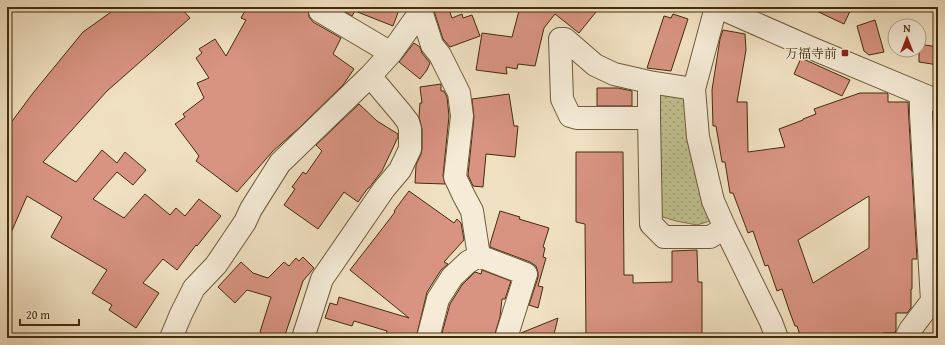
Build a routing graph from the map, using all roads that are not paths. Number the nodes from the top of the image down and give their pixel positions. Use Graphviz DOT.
graph roads {
  1 [pos="320,7"];
  2 [pos="717,7"];
  3 [pos="422,9"];
  4 [pos="391,53"];
  5 [pos="370,76"];
  6 [pos="649,82"];
  7 [pos="694,89"];
  8 [pos="930,98"];
  9 [pos="649,118"];
  10 [pos="725,228"];
  11 [pos="479,256"];
  12 [pos="935,301"];
  13 [pos="171,338"];
  14 [pos="303,338"];
  15 [pos="428,338"];
  16 [pos="506,338"];
  17 [pos="777,338"];
  18 [pos="906,338"];
  1 -- 4 [label="street"];
  2 -- 7 [label="street"];
  2 -- 8 [label="street"];
  3 -- 4 [label="street"];
  3 -- 11 [label="street"];
  4 -- 5 [label="street"];
  5 -- 13 [label="street"];
  5 -- 14 [label="street"];
  6 -- 7 [label="street"];
  6 -- 9 [label="street"];
  6 -- 9 [label="street"];
  7 -- 10 [label="street"];
  8 -- 12 [label="street"];
  9 -- 10 [label="street"];
  10 -- 17 [label="street"];
  11 -- 15 [label="street"];
  11 -- 16 [label="street"];
  12 -- 18 [label="street"];
}
